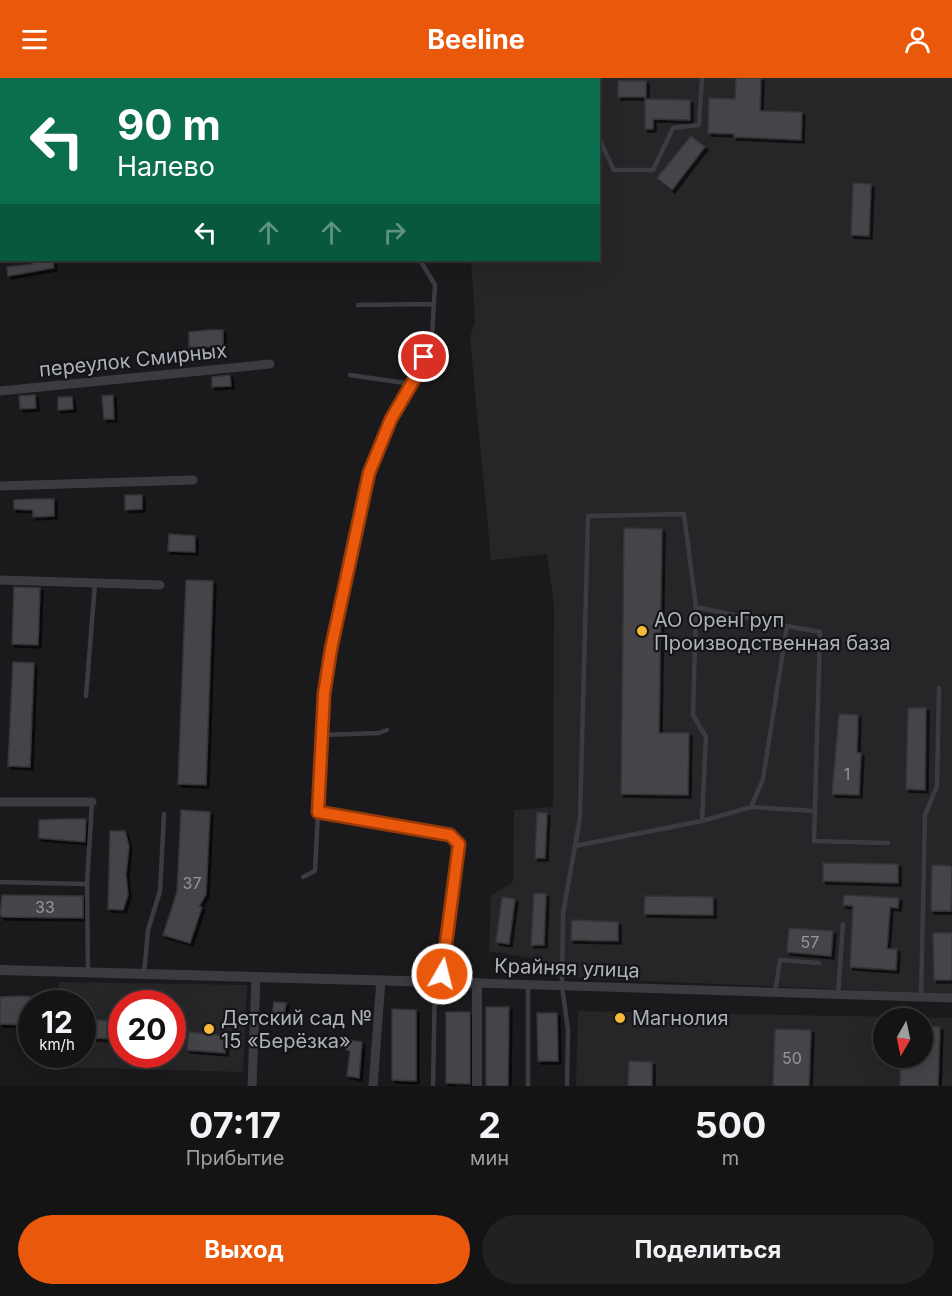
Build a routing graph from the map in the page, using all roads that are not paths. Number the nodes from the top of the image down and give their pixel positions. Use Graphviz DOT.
graph roads {
  1 [pos="702,78"];
  2 [pos="600,141"];
  3 [pos="421,261"];
  4 [pos="434,304"];
  5 [pos="358,305"];
  6 [pos="270,364"];
  7 [pos="350,375"];
  8 [pos="412,384"];
  9 [pos="0,391"];
  10 [pos="194,480"];
  11 [pos="0,486"];
  12 [pos="0,580"];
  13 [pos="95,583"];
  14 [pos="160,585"];
  15 [pos="696,608"];
  16 [pos="786,626"];
  17 [pos="939,688"];
  18 [pos="86,696"];
  19 [pos="387,730"];
  20 [pos="323,735"];
  21 [pos="0,802"];
  22 [pos="92,802"];
  23 [pos="751,807"];
  24 [pos="814,811"];
  25 [pos="318,812"];
  26 [pos="164,814"];
  27 [pos="702,821"];
  28 [pos="888,843"];
  29 [pos="575,846"];
  30 [pos="303,877"];
  31 [pos="0,882"];
  32 [pos="87,884"];
  33 [pos="843,924"];
  34 [pos="819,963"];
  35 [pos="0,970"];
  36 [pos="88,974"];
  37 [pos="144,974"];
  38 [pos="256,977"];
  39 [pos="381,980"];
  40 [pos="438,982"];
  41 [pos="477,983"];
  42 [pos="528,985"];
  43 [pos="562,986"];
  44 [pos="775,993"];
  45 [pos="838,995"];
  46 [pos="921,998"];
  47 [pos="952,998"];
  48 [pos="252,1086"];
  49 [pos="373,1086"];
  50 [pos="433,1086"];
  51 [pos="477,1086"];
  52 [pos="528,1086"];
  53 [pos="567,1086"];
  1 -- 2 [label="lane"];
  3 -- 4 [label="lane"];
  4 -- 5 [label="lane"];
  4 -- 8 [label="lane"];
  6 -- 9 [label="street, переулок Смирных"];
  7 -- 8 [label="lane"];
  8 -- 20 [label="lane"];
  10 -- 11 [label="street"];
  12 -- 13 [label="street"];
  13 -- 14 [label="street"];
  13 -- 18 [label="lane"];
  15 -- 16 [label="lane"];
  15 -- 27 [label="lane"];
  15 -- 29 [label="lane"];
  16 -- 23 [label="lane"];
  16 -- 24 [label="lane"];
  17 -- 46 [label="lane"];
  19 -- 20 [label="lane"];
  20 -- 25 [label="lane"];
  21 -- 22 [label="street"];
  22 -- 32 [label="lane"];
  23 -- 24 [label="lane"];
  23 -- 27 [label="lane"];
  24 -- 28 [label="lane"];
  25 -- 30 [label="lane"];
  25 -- 40 [label="lane"];
  26 -- 37 [label="lane"];
  27 -- 29 [label="lane"];
  29 -- 43 [label="lane"];
  31 -- 32 [label="lane"];
  32 -- 36 [label="lane"];
  33 -- 45 [label="lane"];
  34 -- 44 [label="lane"];
  35 -- 36 [label="street, Крайняя улица"];
  36 -- 37 [label="street, Крайняя улица"];
  37 -- 38 [label="street, Крайняя улица"];
  38 -- 39 [label="street, Крайняя улица"];
  38 -- 48 [label="street"];
  39 -- 40 [label="street, Крайняя улица"];
  39 -- 49 [label="street"];
  40 -- 41 [label="street, Крайняя улица"];
  40 -- 50 [label="lane"];
  41 -- 42 [label="street, Крайняя улица"];
  41 -- 51 [label="street"];
  42 -- 43 [label="street, Крайняя улица"];
  42 -- 52 [label="lane"];
  43 -- 44 [label="street, Крайняя улица"];
  43 -- 53 [label="lane"];
  44 -- 45 [label="street, Крайняя улица"];
  45 -- 46 [label="street, Крайняя улица"];
  46 -- 47 [label="street, Крайняя улица"];
}
